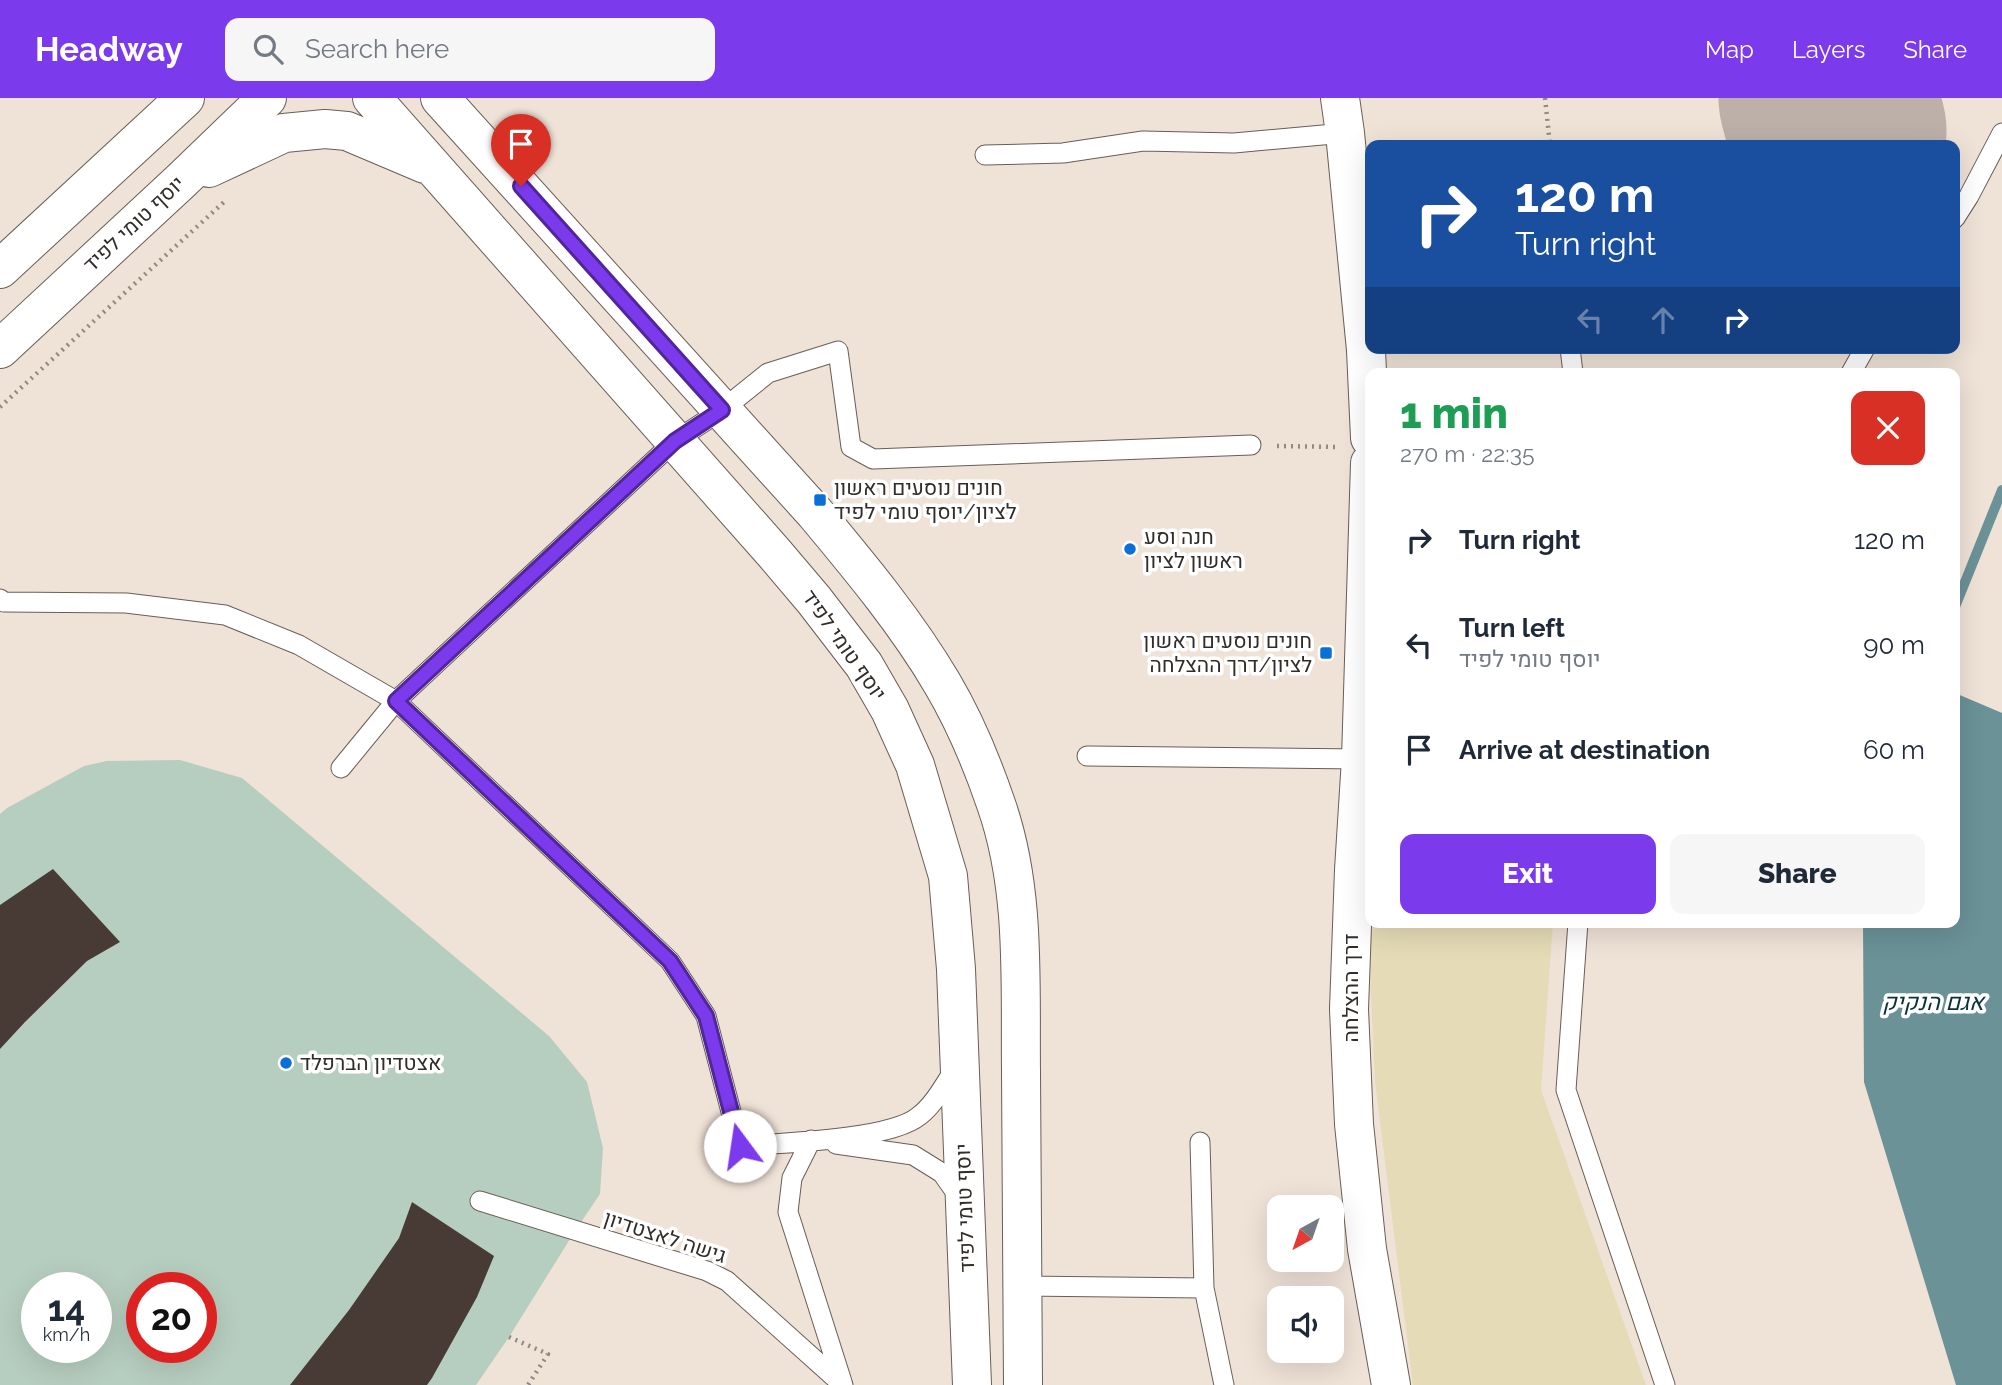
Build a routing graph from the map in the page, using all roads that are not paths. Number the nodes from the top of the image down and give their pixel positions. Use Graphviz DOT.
graph roads {
  1 [pos="185,98"];
  2 [pos="267,98"];
  3 [pos="372,98"];
  4 [pos="440,98"];
  5 [pos="468,98"];
  6 [pos="1343,115"];
  7 [pos="2002,133"];
  8 [pos="485,146"];
  9 [pos="985,155"];
  10 [pos="434,169"];
  11 [pos="182,180"];
  12 [pos="1960,210"];
  13 [pos="0,269"];
  14 [pos="1365,340"];
  15 [pos="0,349"];
  16 [pos="1365,370"];
  17 [pos="722,410"];
  18 [pos="675,441"];
  19 [pos="1251,445"];
  20 [pos="1361,449"];
  21 [pos="1,599"];
  22 [pos="396,701"];
  23 [pos="1087,756"];
  24 [pos="1361,759"];
  25 [pos="341,768"];
  26 [pos="1578,928"];
  27 [pos="960,1062"];
  28 [pos="811,1140"];
  29 [pos="1200,1142"];
  30 [pos="480,1201"];
  31 [pos="965,1207"];
  32 [pos="1022,1286"];
  33 [pos="1204,1288"];
  34 [pos="843,1384"];
  35 [pos="972,1385"];
  36 [pos="1023,1385"];
  37 [pos="1224,1385"];
  38 [pos="1391,1385"];
  39 [pos="1665,1385"];
  1 -- 13 [label="street"];
  2 -- 11 [label="street, יוסף טומי לפיד"];
  3 -- 10 [label="street, יוסף טומי לפיד"];
  4 -- 8 [label="street"];
  5 -- 8 [label="street"];
  6 -- 9 [label="lane"];
  6 -- 14 [label="street, דרך ההצלחה"];
  7 -- 12 [label="lane"];
  8 -- 17 [label="street"];
  10 -- 11 [label="street"];
  10 -- 18 [label="street, יוסף טומי לפיד"];
  11 -- 15 [label="street, יוסף טומי לפיד"];
  16 -- 20 [label="street, דרך ההצלחה"];
  17 -- 18 [label="lane"];
  17 -- 19 [label="lane"];
  17 -- 32 [label="street"];
  18 -- 22 [label="lane"];
  18 -- 27 [label="street, יוסף טומי לפיד"];
  20 -- 24 [label="street, דרך ההצלחה"];
  21 -- 22 [label="lane"];
  22 -- 25 [label="lane"];
  22 -- 28 [label="lane"];
  23 -- 24 [label="lane"];
  24 -- 38 [label="street, דרך ההצלחה"];
  26 -- 39 [label="lane"];
  27 -- 28 [label="lane"];
  27 -- 31 [label="street, יוסף טומי לפיד"];
  28 -- 31 [label="lane"];
  28 -- 34 [label="lane"];
  29 -- 33 [label="lane"];
  30 -- 34 [label="lane, גישה לאצטדיון"];
  31 -- 35 [label="street, יוסף טומי לפיד"];
  32 -- 33 [label="lane"];
  32 -- 36 [label="street"];
  33 -- 37 [label="lane"];
}
